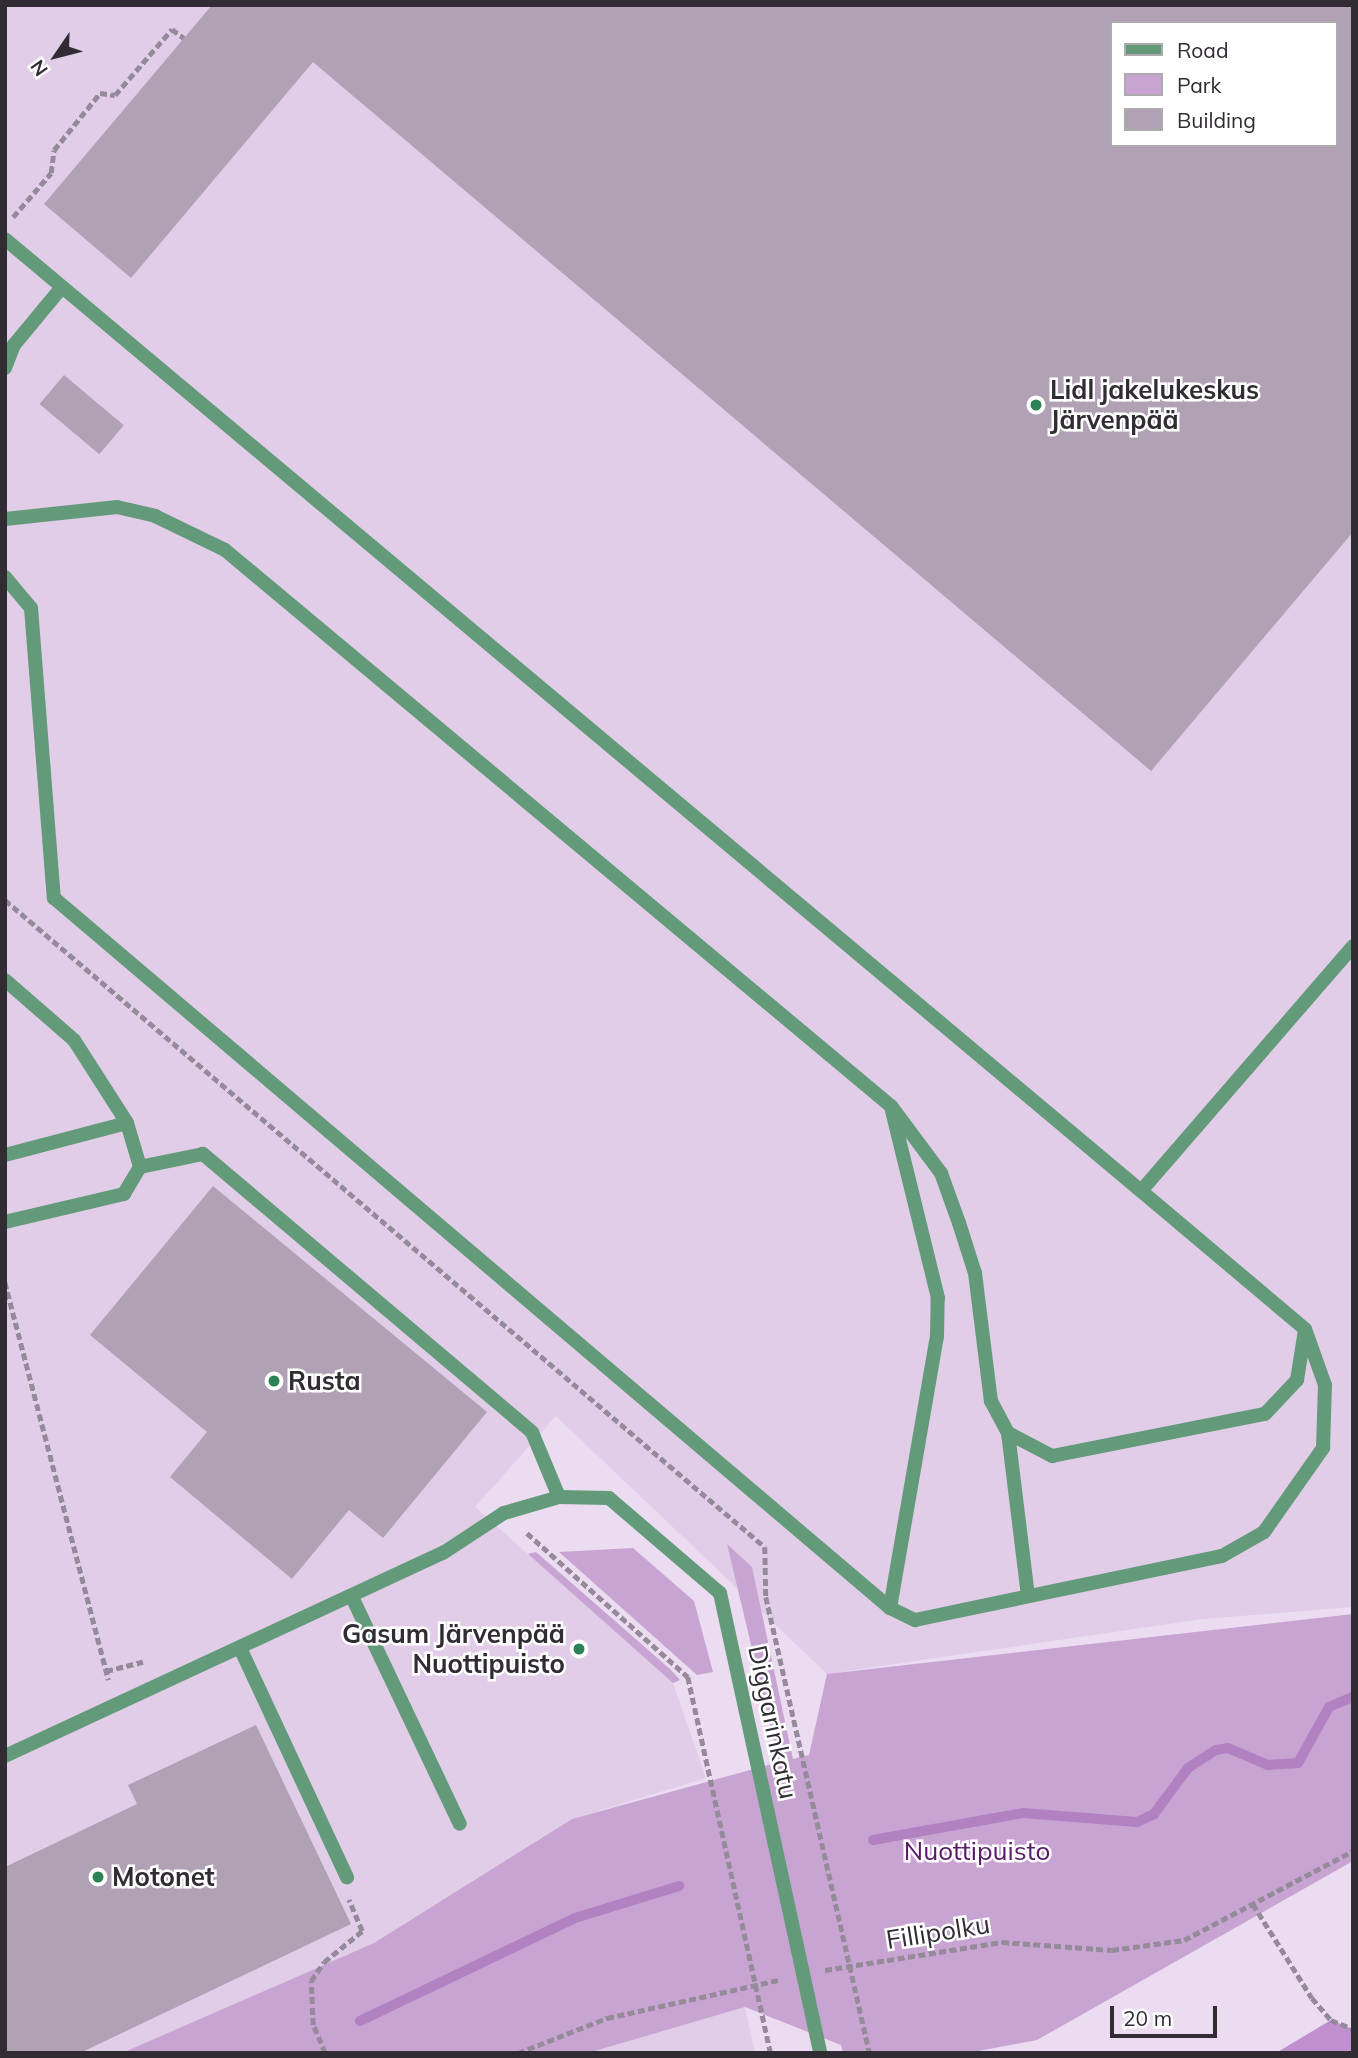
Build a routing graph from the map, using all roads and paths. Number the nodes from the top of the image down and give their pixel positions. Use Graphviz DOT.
graph roads {
  1 [pos="184,38"];
  2 [pos="5,226"];
  3 [pos="5,239"];
  4 [pos="62,286"];
  5 [pos="5,368"];
  6 [pos="5,519"];
  7 [pos="5,577"];
  8 [pos="5,900"];
  9 [pos="1353,946"];
  10 [pos="5,980"];
  11 [pos="891,1106"];
  12 [pos="127,1123"];
  13 [pos="5,1155"];
  14 [pos="140,1167"];
  15 [pos="1141,1191"];
  16 [pos="5,1222"];
  17 [pos="5,1282"];
  18 [pos="1305,1329"];
  19 [pos="1008,1433"];
  20 [pos="559,1497"];
  21 [pos="504,1513"];
  22 [pos="352,1597"];
  23 [pos="1028,1597"];
  24 [pos="890,1608"];
  25 [pos="242,1650"];
  26 [pos="116,1708"];
  27 [pos="5,1756"];
  28 [pos="460,1824"];
  29 [pos="1353,1851"];
  30 [pos="347,1877"];
  31 [pos="1253,1904"];
  32 [pos="849,1965"];
  33 [pos="802,1975"];
  34 [pos="756,1984"];
  35 [pos="1353,2029"];
  36 [pos="517,2053"];
  37 [pos="771,2053"];
  38 [pos="820,2053"];
  39 [pos="870,2053"];
  1 -- 2 [label="path"];
  3 -- 4 [label="street"];
  4 -- 5 [label="street"];
  4 -- 15 [label="street"];
  6 -- 11 [label="street"];
  7 -- 24 [label="street"];
  8 -- 32 [label="path"];
  9 -- 15 [label="street"];
  10 -- 12 [label="street"];
  11 -- 19 [label="street"];
  11 -- 24 [label="street"];
  12 -- 13 [label="street"];
  12 -- 14 [label="street"];
  14 -- 16 [label="street"];
  14 -- 20 [label="street"];
  15 -- 18 [label="street"];
  17 -- 26 [label="path"];
  18 -- 19 [label="street"];
  18 -- 23 [label="street"];
  19 -- 23 [label="street"];
  20 -- 21 [label="street, Diggarinkatu"];
  20 -- 33 [label="street, Diggarinkatu"];
  21 -- 22 [label="street, Diggarinkatu"];
  21 -- 34 [label="path"];
  22 -- 25 [label="street, Diggarinkatu"];
  22 -- 28 [label="street"];
  23 -- 24 [label="street"];
  25 -- 26 [label="street, Diggarinkatu"];
  25 -- 30 [label="street"];
  26 -- 27 [label="street, Diggarinkatu"];
  29 -- 31 [label="path, Fillipolku"];
  31 -- 32 [label="path, Fillipolku"];
  31 -- 35 [label="path"];
  32 -- 33 [label="path, Fillipolku"];
  32 -- 39 [label="path"];
  33 -- 34 [label="path, Fillipolku"];
  33 -- 38 [label="street, Diggarinkatu"];
  34 -- 36 [label="path, Fillipolku"];
  34 -- 37 [label="path"];
}
